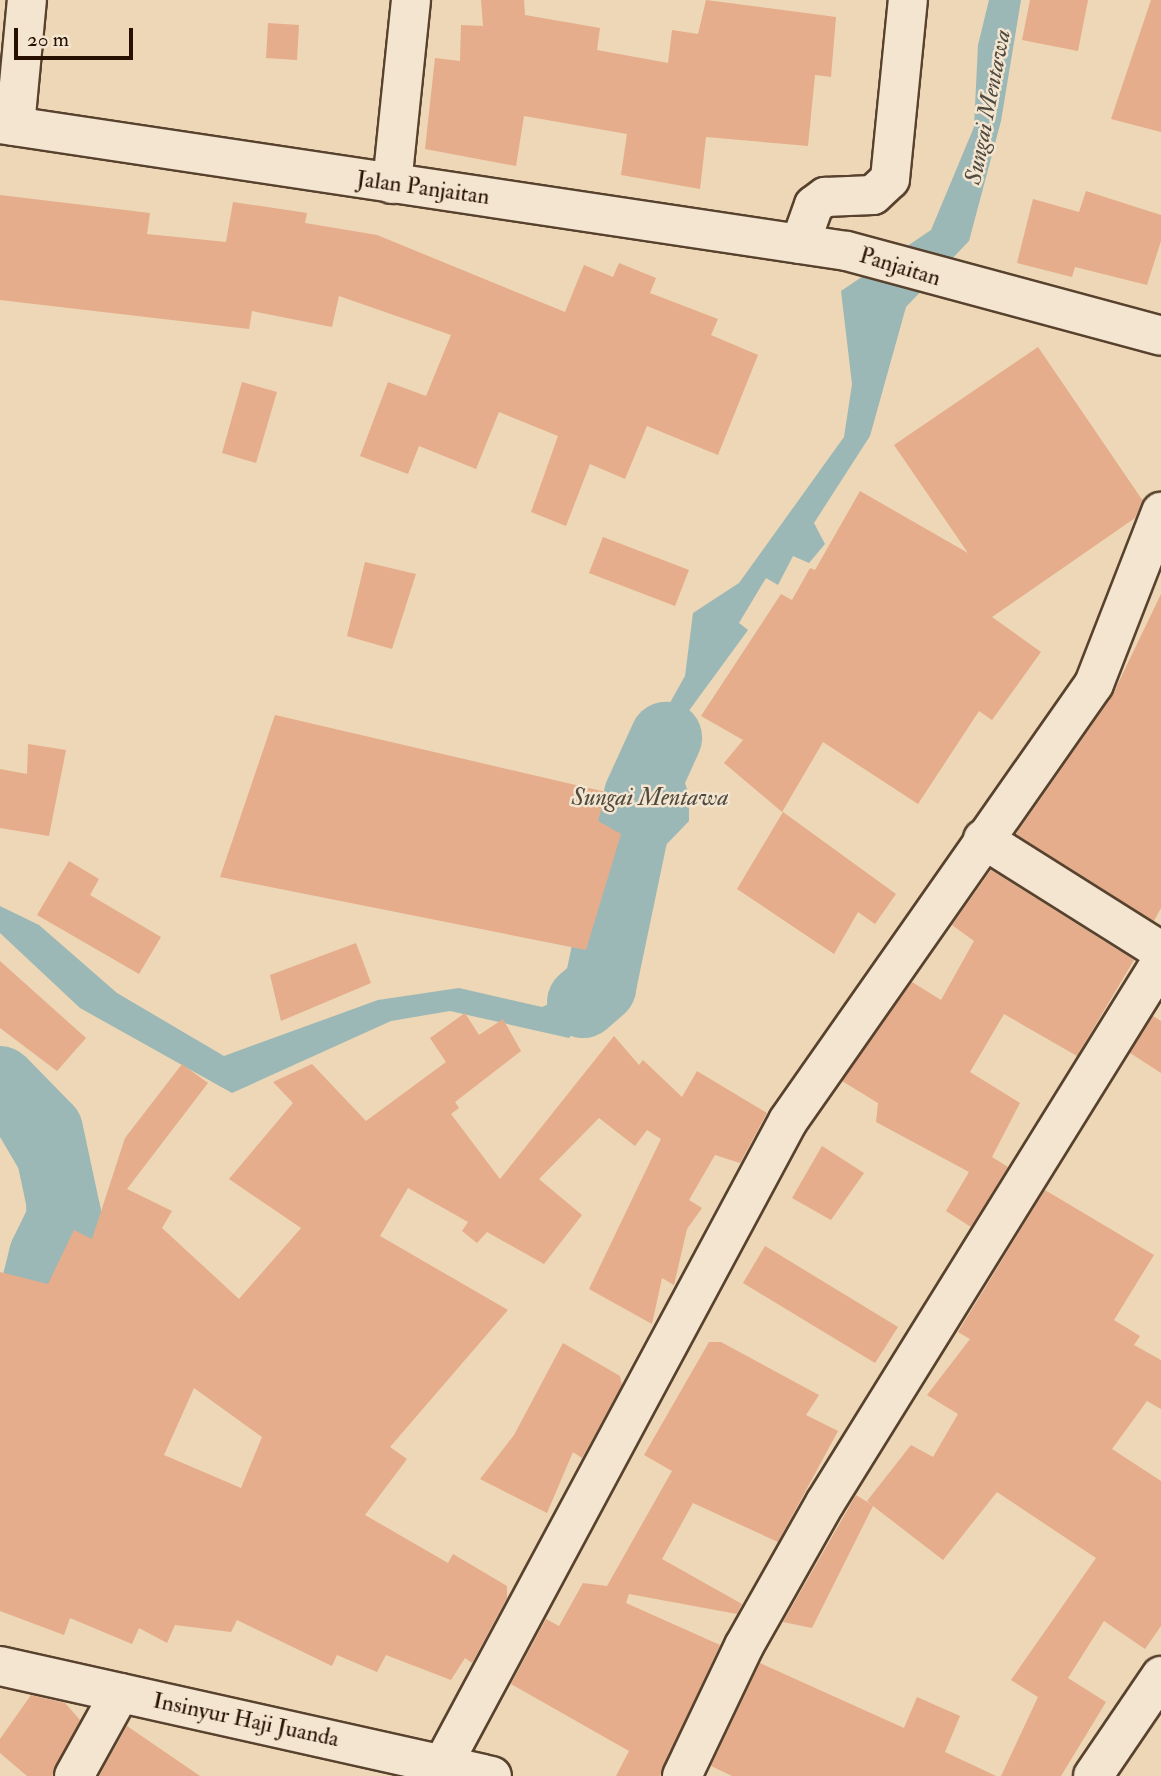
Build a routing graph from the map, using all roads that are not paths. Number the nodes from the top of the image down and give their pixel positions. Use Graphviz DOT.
graph roads {
  1 [pos="27,0"];
  2 [pos="411,0"];
  3 [pos="908,0"];
  4 [pos="7,125"];
  5 [pos="392,184"];
  6 [pos="800,244"];
  7 [pos="847,251"];
  8 [pos="1161,336"];
  9 [pos="1161,512"];
  10 [pos="983,839"];
  11 [pos="1161,951"];
  12 [pos="1161,962"];
  13 [pos="0,1666"];
  14 [pos="1161,1676"];
  15 [pos="120,1693"];
  16 [pos="433,1766"];
  17 [pos="75,1776"];
  18 [pos="492,1776"];
  19 [pos="682,1776"];
  20 [pos="1093,1776"];
  1 -- 4 [label="street"];
  2 -- 5 [label="street"];
  3 -- 6 [label="street"];
  4 -- 5 [label="street, Jalan Panjaitan"];
  5 -- 6 [label="street, Jalan Panjaitan"];
  6 -- 7 [label="street, Jalan Panjaitan"];
  7 -- 8 [label="street, Panjaitan"];
  9 -- 10 [label="street"];
  10 -- 11 [label="street"];
  10 -- 16 [label="street"];
  12 -- 19 [label="street"];
  13 -- 15 [label="street, Insinyur Haji Juanda"];
  14 -- 20 [label="street"];
  15 -- 16 [label="street, Insinyur Haji Juanda"];
  15 -- 17 [label="street"];
  16 -- 18 [label="street, Insinyur Haji Juanda"];
}
